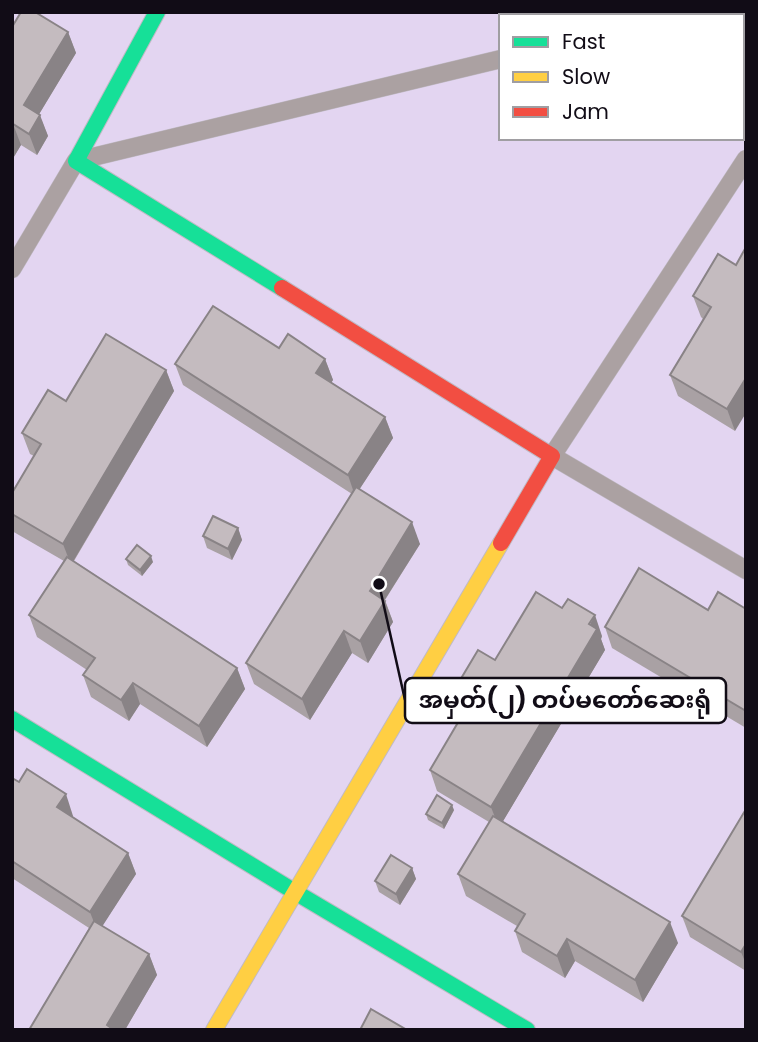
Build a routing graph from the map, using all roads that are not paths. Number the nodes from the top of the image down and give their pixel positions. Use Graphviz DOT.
graph roads {
  1 [pos="157,12"];
  2 [pos="499,59"];
  3 [pos="746,159"];
  4 [pos="76,161"];
  5 [pos="12,270"];
  6 [pos="552,456"];
  7 [pos="746,570"];
  8 [pos="12,719"];
  9 [pos="295,892"];
  10 [pos="214,1030"];
  11 [pos="527,1030"];
  1 -- 4 [label="street"];
  2 -- 4 [label="street"];
  3 -- 6 [label="street"];
  4 -- 5 [label="street"];
  4 -- 6 [label="street"];
  6 -- 7 [label="street"];
  6 -- 9 [label="street"];
  8 -- 9 [label="street"];
  9 -- 10 [label="street"];
  9 -- 11 [label="street"];
}
